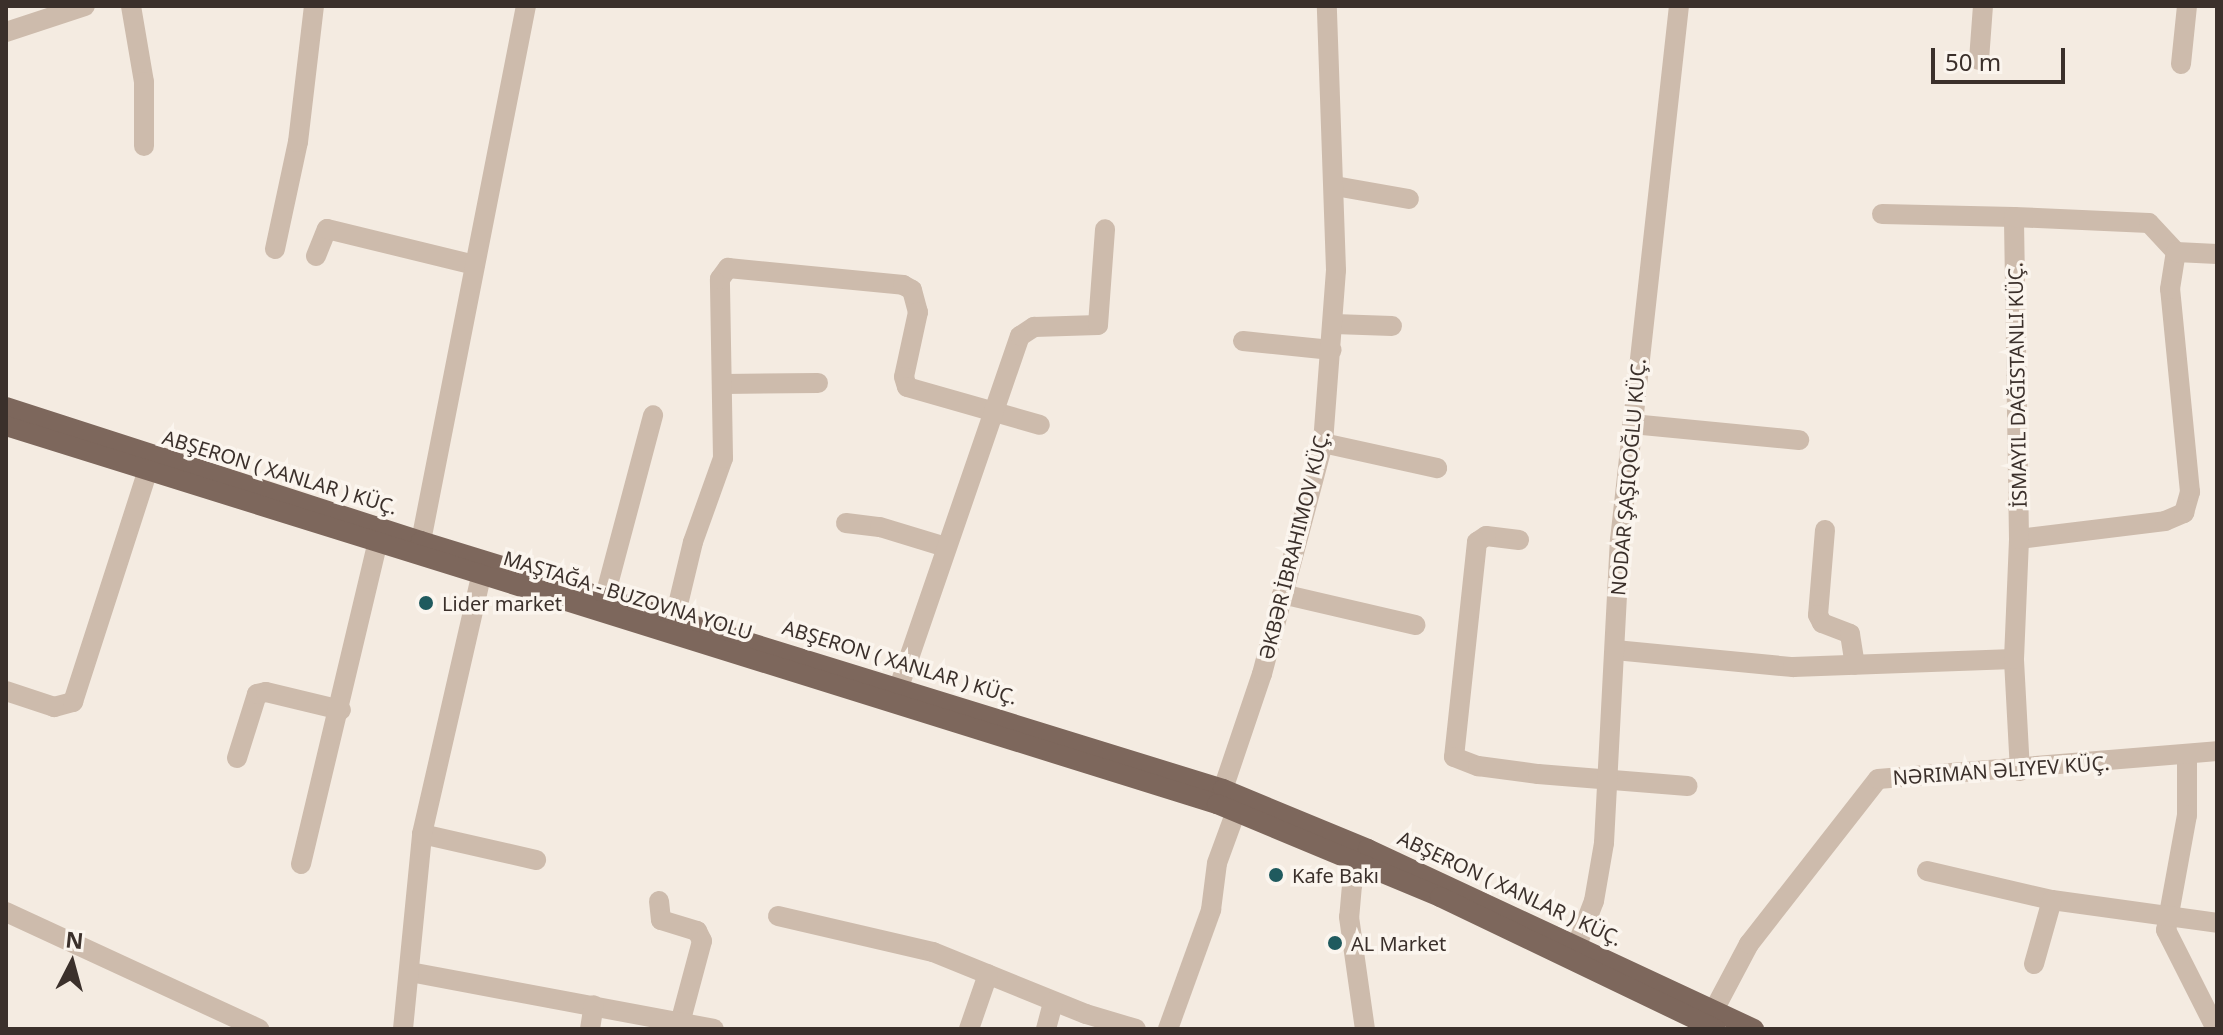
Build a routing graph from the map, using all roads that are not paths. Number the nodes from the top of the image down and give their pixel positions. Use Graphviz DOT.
graph roads {
  1 [pos="85,6"];
  2 [pos="131,6"];
  3 [pos="314,6"];
  4 [pos="526,6"];
  5 [pos="1327,6"];
  6 [pos="1679,6"];
  7 [pos="1983,6"];
  8 [pos="2187,6"];
  9 [pos="6,32"];
  10 [pos="1979,60"];
  11 [pos="2181,64"];
  12 [pos="144,146"];
  13 [pos="1335,186"];
  14 [pos="1409,199"];
  15 [pos="1882,214"];
  16 [pos="2014,217"];
  17 [pos="1105,229"];
  18 [pos="275,249"];
  19 [pos="2176,252"];
  20 [pos="2217,254"];
  21 [pos="316,256"];
  22 [pos="475,265"];
  23 [pos="1334,324"];
  24 [pos="1392,326"];
  25 [pos="1243,341"];
  26 [pos="1332,350"];
  27 [pos="818,383"];
  28 [pos="724,384"];
  29 [pos="6,407"];
  30 [pos="993,412"];
  31 [pos="653,415"];
  32 [pos="1632,424"];
  33 [pos="1040,425"];
  34 [pos="6,426"];
  35 [pos="1799,440"];
  36 [pos="1323,443"];
  37 [pos="1437,468"];
  38 [pos="147,473"];
  39 [pos="846,523"];
  40 [pos="1825,530"];
  41 [pos="2019,539"];
  42 [pos="1519,540"];
  43 [pos="421,541"];
  44 [pos="377,544"];
  45 [pos="946,547"];
  46 [pos="481,576"];
  47 [pos="1282,594"];
  48 [pos="605,596"];
  49 [pos="675,617"];
  50 [pos="1415,625"];
  51 [pos="1615,650"];
  52 [pos="2014,659"];
  53 [pos="1855,665"];
  54 [pos="899,687"];
  55 [pos="6,691"];
  56 [pos="341,710"];
  57 [pos="2217,751"];
  58 [pos="2187,755"];
  59 [pos="237,758"];
  60 [pos="2020,771"];
  61 [pos="1607,779"];
  62 [pos="1688,786"];
  63 [pos="1223,789"];
  64 [pos="1236,811"];
  65 [pos="422,834"];
  66 [pos="1364,856"];
  67 [pos="536,860"];
  68 [pos="301,864"];
  69 [pos="1927,871"];
  70 [pos="2052,900"];
  71 [pos="659,901"];
  72 [pos="6,912"];
  73 [pos="778,916"];
  74 [pos="2166,918"];
  75 [pos="2217,923"];
  76 [pos="1577,945"];
  77 [pos="2034,964"];
  78 [pos="410,972"];
  79 [pos="988,974"];
  80 [pos="1053,1002"];
  81 [pos="594,1005"];
  82 [pos="1715,1019"];
  83 [pos="680,1023"];
  84 [pos="259,1029"];
  85 [pos="403,1029"];
  86 [pos="590,1029"];
  87 [pos="714,1029"];
  88 [pos="969,1029"];
  89 [pos="1046,1029"];
  90 [pos="1135,1029"];
  91 [pos="1168,1029"];
  92 [pos="1365,1029"];
  93 [pos="1754,1029"];
  94 [pos="2216,1029"];
  1 -- 9 [label="street"];
  2 -- 12 [label="street"];
  3 -- 18 [label="street"];
  4 -- 22 [label="street"];
  5 -- 13 [label="street, ƏKBƏR İBRAHIMOV KÜÇ."];
  6 -- 32 [label="street"];
  7 -- 10 [label="street"];
  8 -- 11 [label="street"];
  13 -- 14 [label="street"];
  13 -- 23 [label="street, ƏKBƏR İBRAHIMOV KÜÇ."];
  15 -- 16 [label="street"];
  16 -- 19 [label="street"];
  16 -- 41 [label="street"];
  17 -- 30 [label="street"];
  19 -- 20 [label="street"];
  19 -- 41 [label="street"];
  21 -- 22 [label="street"];
  22 -- 43 [label="street"];
  23 -- 24 [label="street"];
  23 -- 26 [label="street, ƏKBƏR İBRAHIMOV KÜÇ."];
  25 -- 26 [label="street"];
  26 -- 36 [label="street, ƏKBƏR İBRAHIMOV KÜÇ."];
  27 -- 28 [label="street"];
  28 -- 30 [label="street"];
  28 -- 49 [label="street"];
  29 -- 43 [label="main road, ABŞERON ( XANLAR ) KÜÇ."];
  30 -- 33 [label="street"];
  30 -- 45 [label="street"];
  31 -- 48 [label="street"];
  32 -- 35 [label="street"];
  32 -- 51 [label="street"];
  34 -- 38 [label="main road, MAŞTAĞA - BUZOVNA YOLU"];
  36 -- 37 [label="street"];
  36 -- 47 [label="street, ƏKBƏR İBRAHIMOV KÜÇ."];
  38 -- 44 [label="main road, MAŞTAĞA - BUZOVNA YOLU"];
  38 -- 55 [label="street"];
  39 -- 45 [label="street"];
  40 -- 53 [label="street"];
  41 -- 52 [label="street"];
  42 -- 61 [label="street"];
  43 -- 48 [label="main road, ABŞERON ( XANLAR ) KÜÇ."];
  44 -- 46 [label="main road, MAŞTAĞA - BUZOVNA YOLU"];
  44 -- 56 [label="street"];
  45 -- 54 [label="street"];
  46 -- 64 [label="main road, MAŞTAĞA - BUZOVNA YOLU"];
  46 -- 65 [label="street"];
  47 -- 50 [label="street"];
  47 -- 63 [label="street, ƏKBƏR İBRAHIMOV KÜÇ."];
  48 -- 49 [label="main road, ABŞERON ( XANLAR ) KÜÇ."];
  49 -- 54 [label="main road, ABŞERON ( XANLAR ) KÜÇ."];
  51 -- 53 [label="street"];
  51 -- 61 [label="street"];
  52 -- 53 [label="street"];
  52 -- 60 [label="street"];
  54 -- 63 [label="main road, ABŞERON ( XANLAR ) KÜÇ."];
  56 -- 59 [label="street"];
  56 -- 68 [label="street"];
  57 -- 58 [label="street, NƏRIMAN ƏLIYEV KÜÇ."];
  58 -- 60 [label="street, NƏRIMAN ƏLIYEV KÜÇ."];
  58 -- 74 [label="street"];
  60 -- 82 [label="street, NƏRIMAN ƏLIYEV KÜÇ."];
  61 -- 62 [label="street"];
  61 -- 76 [label="street"];
  63 -- 66 [label="main road, ABŞERON ( XANLAR ) KÜÇ."];
  64 -- 66 [label="main road, MAŞTAĞA - BUZOVNA YOLU"];
  64 -- 91 [label="street"];
  65 -- 67 [label="street"];
  65 -- 78 [label="street"];
  66 -- 76 [label="main road, ABŞERON ( XANLAR ) KÜÇ."];
  66 -- 82 [label="main road, MAŞTAĞA - BUZOVNA YOLU"];
  66 -- 92 [label="street"];
  69 -- 70 [label="street"];
  70 -- 74 [label="street"];
  70 -- 77 [label="street"];
  71 -- 83 [label="street"];
  72 -- 84 [label="street"];
  73 -- 79 [label="street"];
  74 -- 75 [label="street"];
  74 -- 94 [label="street"];
  76 -- 82 [label="main road, ABŞERON ( XANLAR ) KÜÇ."];
  78 -- 81 [label="street"];
  78 -- 85 [label="street"];
  79 -- 80 [label="street"];
  79 -- 88 [label="street"];
  80 -- 89 [label="street"];
  80 -- 90 [label="street"];
  81 -- 83 [label="street"];
  81 -- 86 [label="street"];
  82 -- 93 [label="main road, ABŞERON ( XANLAR ) KÜÇ."];
  83 -- 87 [label="street"];
}
